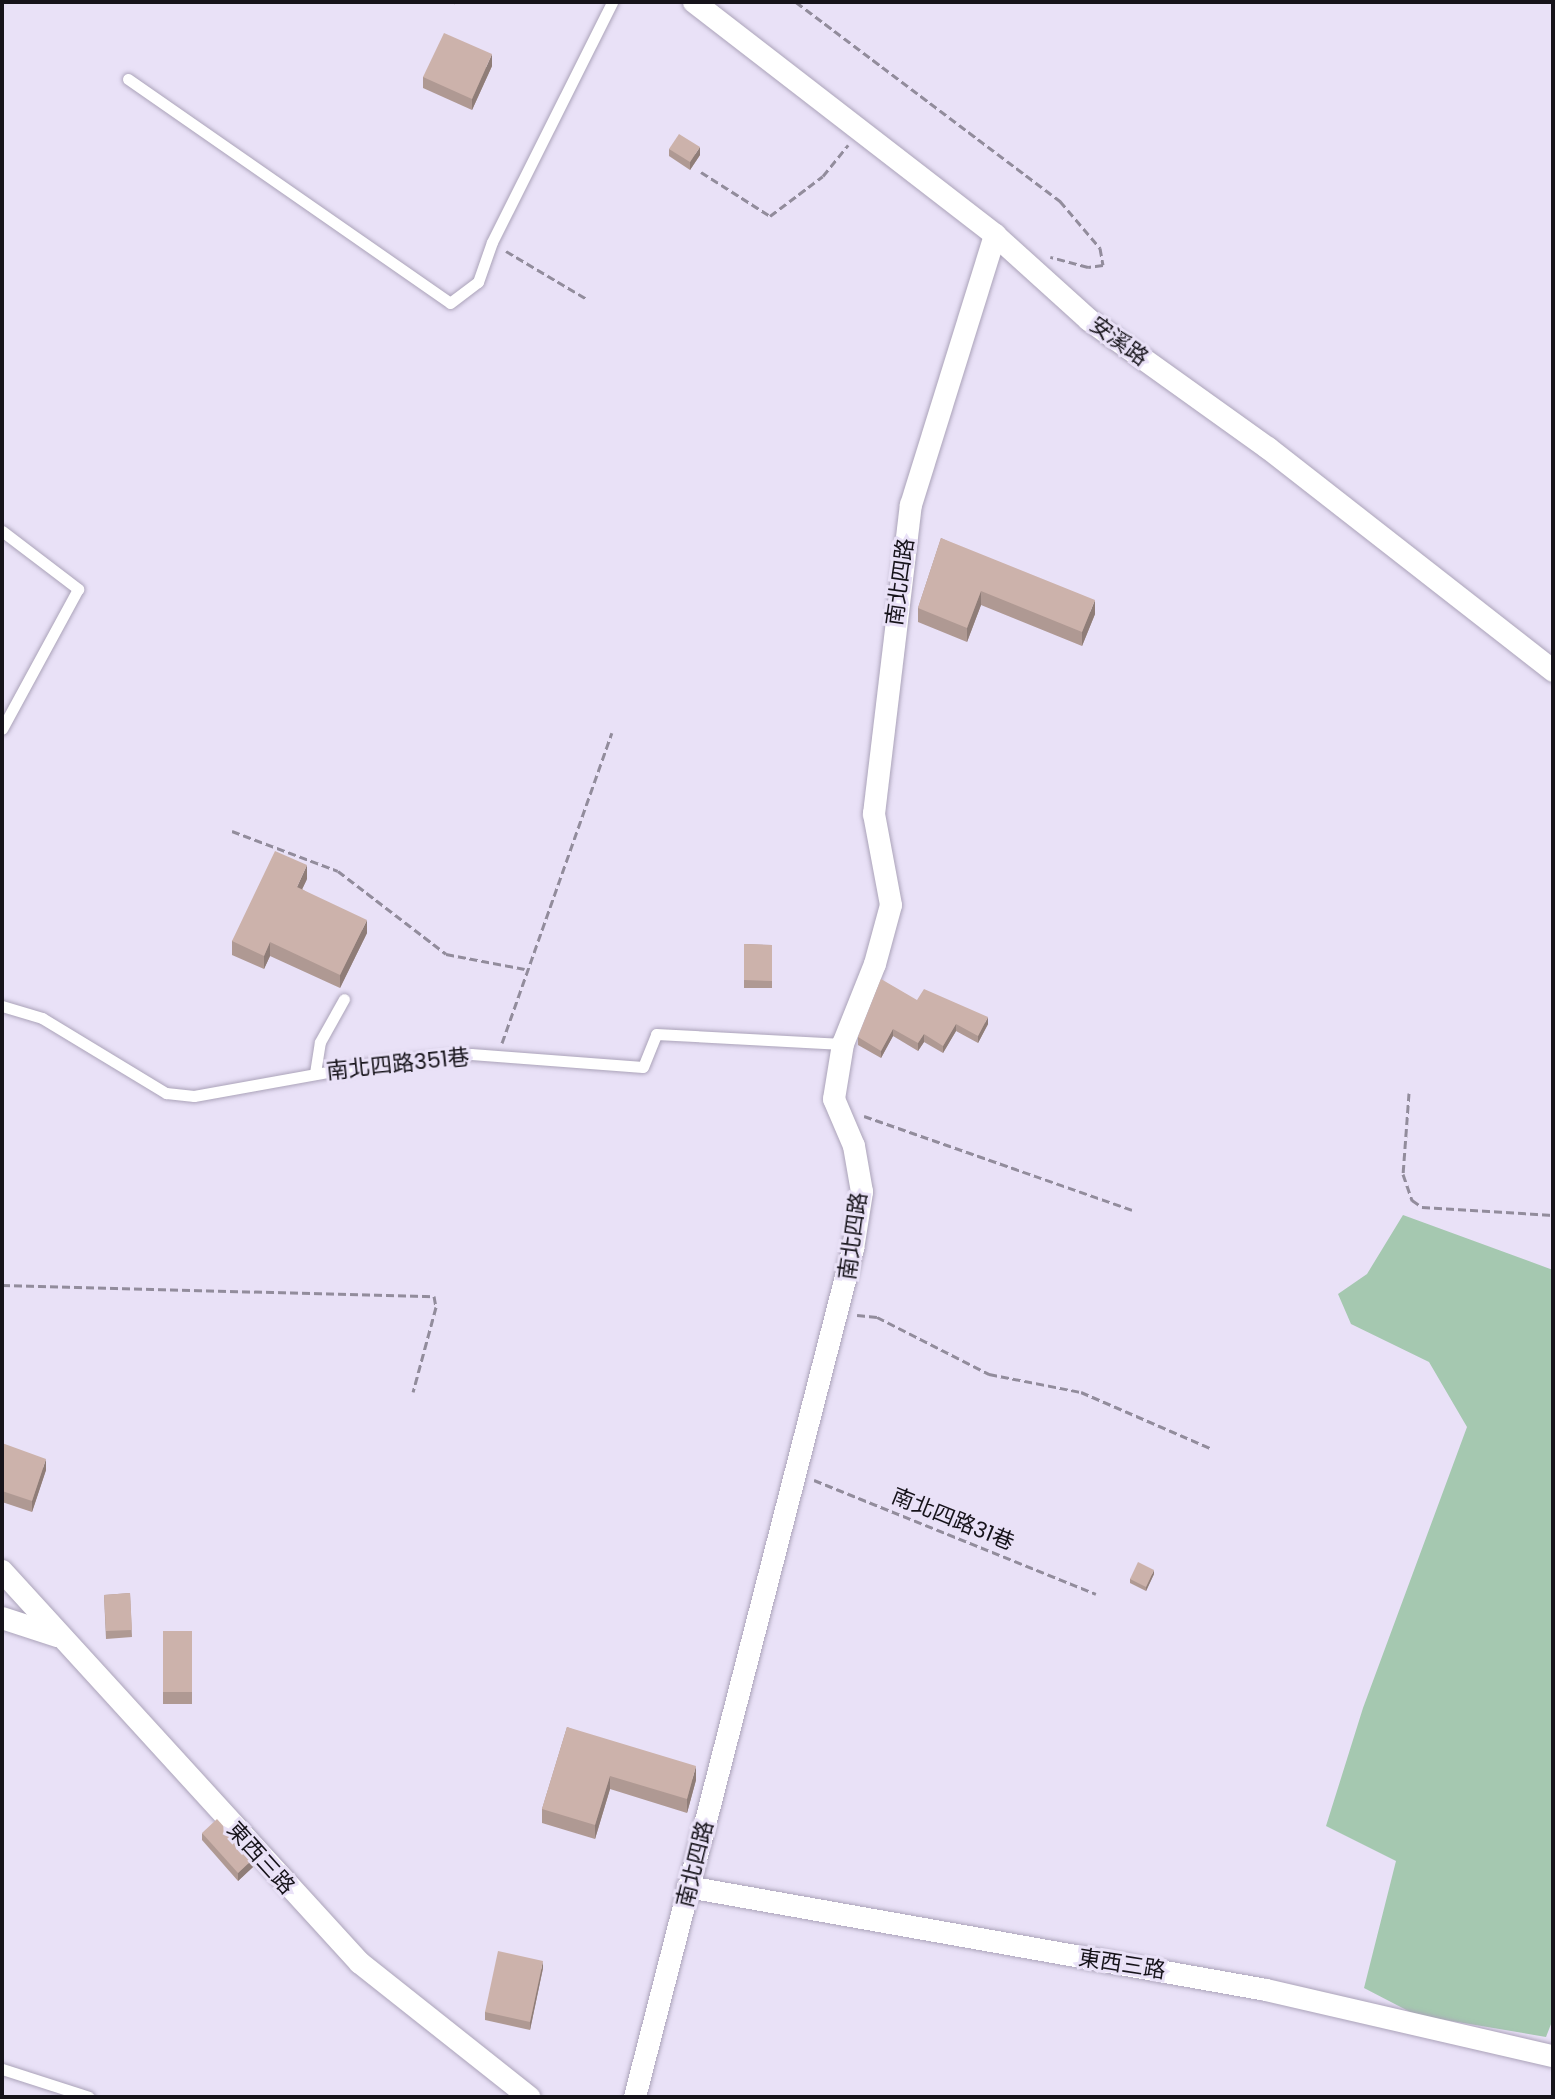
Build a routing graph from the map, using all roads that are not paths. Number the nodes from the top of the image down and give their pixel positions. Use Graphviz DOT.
graph roads {
  1 [pos="612,2"];
  2 [pos="694,2"];
  3 [pos="128,79"];
  4 [pos="995,235"];
  5 [pos="2,531"];
  6 [pos="1553,671"];
  7 [pos="2,729"];
  8 [pos="344,999"];
  9 [pos="2,1006"];
  10 [pos="843,1044"];
  11 [pos="315,1073"];
  12 [pos="2,1571"];
  13 [pos="2,1618"];
  14 [pos="59,1637"];
  15 [pos="688,1887"];
  16 [pos="1553,2056"];
  17 [pos="2,2069"];
  18 [pos="89,2097"];
  19 [pos="529,2097"];
  20 [pos="635,2097"];
  1 -- 3 [label="lane"];
  2 -- 4 [label="street, 安溪路"];
  4 -- 6 [label="street, 安溪路"];
  4 -- 10 [label="street, 南北四路"];
  5 -- 7 [label="lane"];
  8 -- 11 [label="lane"];
  9 -- 11 [label="lane, 南北四路351巷"];
  10 -- 11 [label="lane, 南北四路351巷"];
  10 -- 15 [label="street, 南北四路"];
  12 -- 14 [label="street"];
  13 -- 14 [label="street, 東西三路"];
  14 -- 19 [label="street, 東西三路"];
  15 -- 16 [label="street, 東西三路"];
  15 -- 20 [label="street, 南北四路"];
  17 -- 18 [label="lane"];
}
